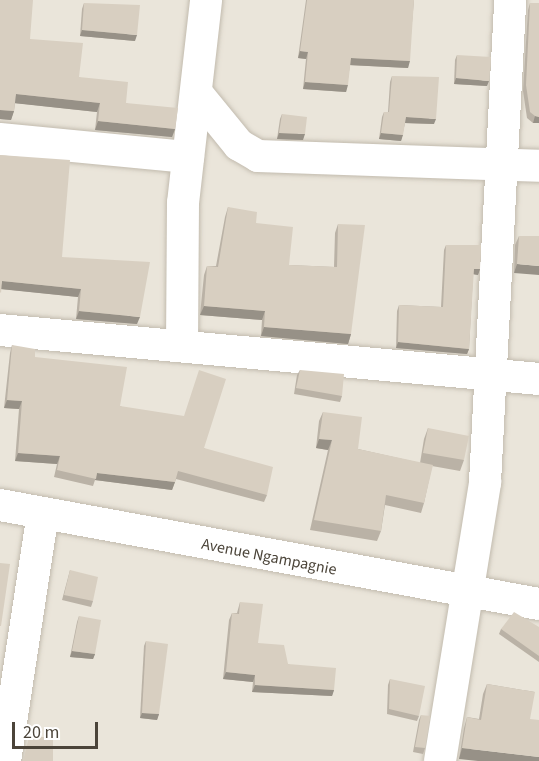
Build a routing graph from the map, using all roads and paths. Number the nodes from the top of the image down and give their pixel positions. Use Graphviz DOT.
graph roads {
  1 [pos="206,0"];
  2 [pos="510,0"];
  3 [pos="199,96"];
  4 [pos="0,139"];
  5 [pos="188,157"];
  6 [pos="539,166"];
  7 [pos="503,169"];
  8 [pos="0,330"];
  9 [pos="182,346"];
  10 [pos="492,379"];
  11 [pos="539,379"];
  12 [pos="0,505"];
  13 [pos="43,514"];
  14 [pos="470,595"];
  15 [pos="539,604"];
  16 [pos="9,670"];
  17 [pos="5,761"];
  18 [pos="440,761"];
  1 -- 3 [label="street"];
  2 -- 7 [label="street"];
  3 -- 5 [label="street"];
  3 -- 7 [label="street"];
  4 -- 5 [label="street"];
  5 -- 9 [label="street"];
  6 -- 7 [label="street"];
  7 -- 10 [label="street"];
  8 -- 9 [label="street"];
  9 -- 10 [label="street"];
  10 -- 11 [label="street"];
  10 -- 14 [label="street"];
  12 -- 13 [label="street, Avenue Ngampagnie"];
  13 -- 14 [label="street, Avenue Ngampagnie"];
  13 -- 16 [label="street"];
  14 -- 15 [label="street, Avenue Ngampagnie"];
  14 -- 18 [label="street"];
  16 -- 17 [label="street"];
}
